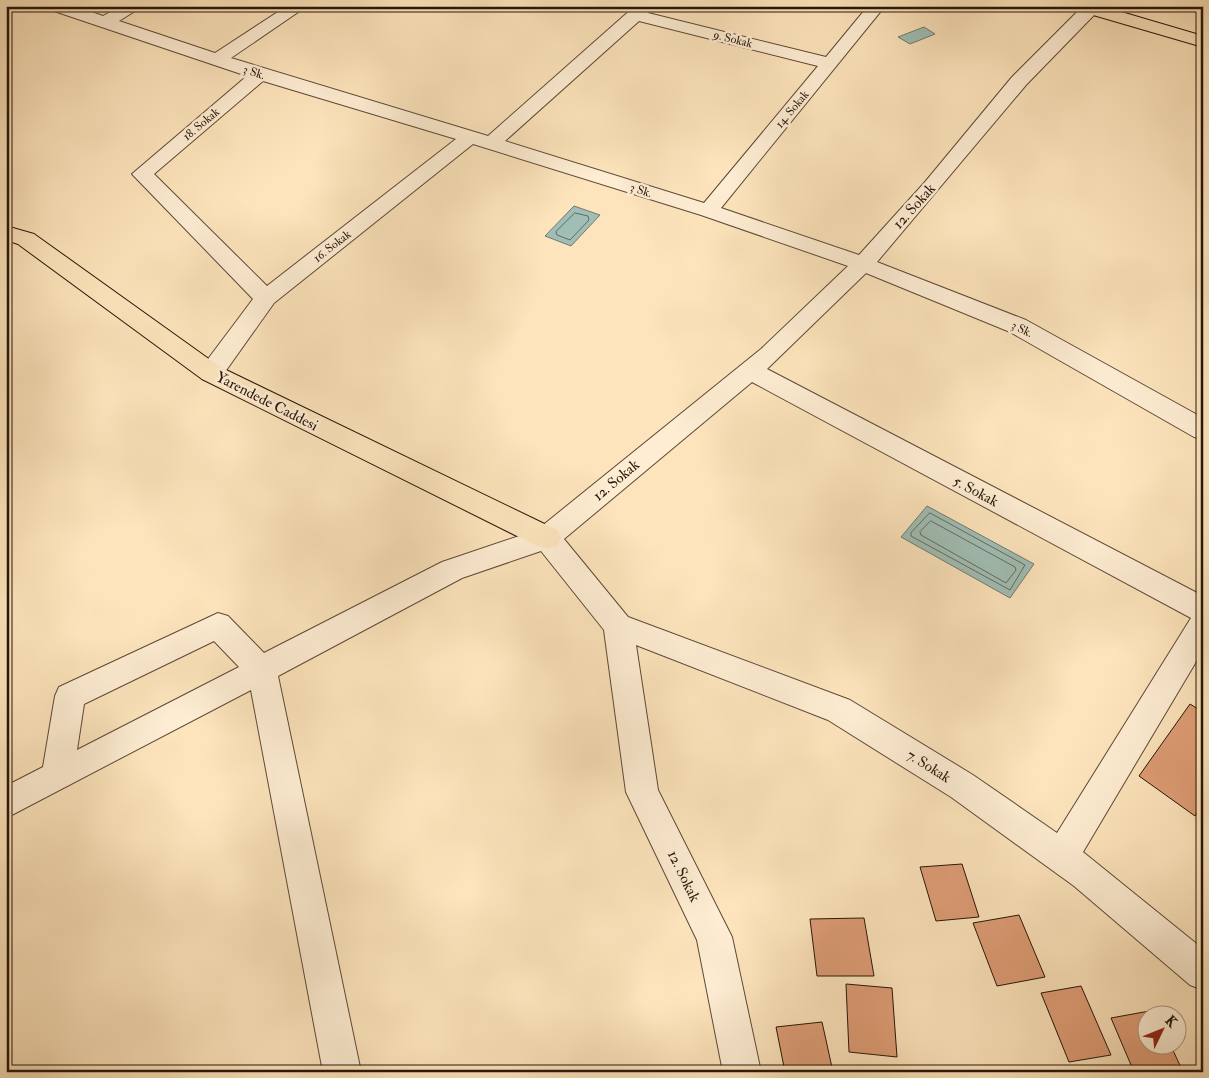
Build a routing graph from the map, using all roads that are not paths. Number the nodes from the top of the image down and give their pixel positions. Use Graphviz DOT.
graph roads {
  1 [pos="57,6"];
  2 [pos="135,6"];
  3 [pos="299,6"];
  4 [pos="877,6"];
  5 [pos="1092,7"];
  6 [pos="641,11"];
  7 [pos="1160,12"];
  8 [pos="106,21"];
  9 [pos="1203,25"];
  10 [pos="1203,42"];
  11 [pos="218,59"];
  12 [pos="830,63"];
  13 [pos="260,74"];
  14 [pos="470,137"];
  15 [pos="491,143"];
  16 [pos="708,211"];
  17 [pos="6,233"];
  18 [pos="863,264"];
  19 [pos="266,298"];
  20 [pos="750,371"];
  21 [pos="211,373"];
  22 [pos="1200,422"];
  23 [pos="547,538"];
  24 [pos="1203,610"];
  25 [pos="1203,624"];
  26 [pos="618,626"];
  27 [pos="262,671"];
  28 [pos="57,777"];
  29 [pos="6,803"];
  30 [pos="1061,857"];
  31 [pos="1203,972"];
  32 [pos="342,1072"];
  33 [pos="742,1072"];
  1 -- 8 [label="street, 3 Sk."];
  2 -- 8 [label="street"];
  3 -- 11 [label="street"];
  4 -- 12 [label="street, 14. Sokak"];
  5 -- 10 [label="main road"];
  5 -- 18 [label="street, 12. Sokak"];
  6 -- 12 [label="street, 9. Sokak"];
  6 -- 15 [label="street"];
  7 -- 9 [label="main road"];
  8 -- 11 [label="street, 3 Sk."];
  11 -- 13 [label="street, 3 Sk."];
  12 -- 16 [label="street, 14. Sokak"];
  13 -- 14 [label="street, 3 Sk."];
  13 -- 19 [label="street, 18. Sokak"];
  14 -- 15 [label="street, 3 Sk."];
  14 -- 19 [label="street, 16. Sokak"];
  15 -- 16 [label="street, 3 Sk."];
  16 -- 18 [label="street, 3 Sk."];
  17 -- 21 [label="main road, Yarendede Caddesi"];
  18 -- 20 [label="street, 12. Sokak"];
  18 -- 22 [label="street, 3 Sk."];
  19 -- 21 [label="street, 16. Sokak"];
  20 -- 23 [label="street, 12. Sokak"];
  20 -- 24 [label="street, 5. Sokak"];
  21 -- 23 [label="main road, Yarendede Caddesi"];
  23 -- 26 [label="street"];
  23 -- 27 [label="street"];
  25 -- 30 [label="street"];
  26 -- 30 [label="street, 7. Sokak"];
  26 -- 33 [label="street, 12. Sokak"];
  27 -- 28 [label="street"];
  27 -- 28 [label="street"];
  27 -- 32 [label="street"];
  28 -- 29 [label="street"];
  30 -- 31 [label="street, 7. Sokak"];
}
